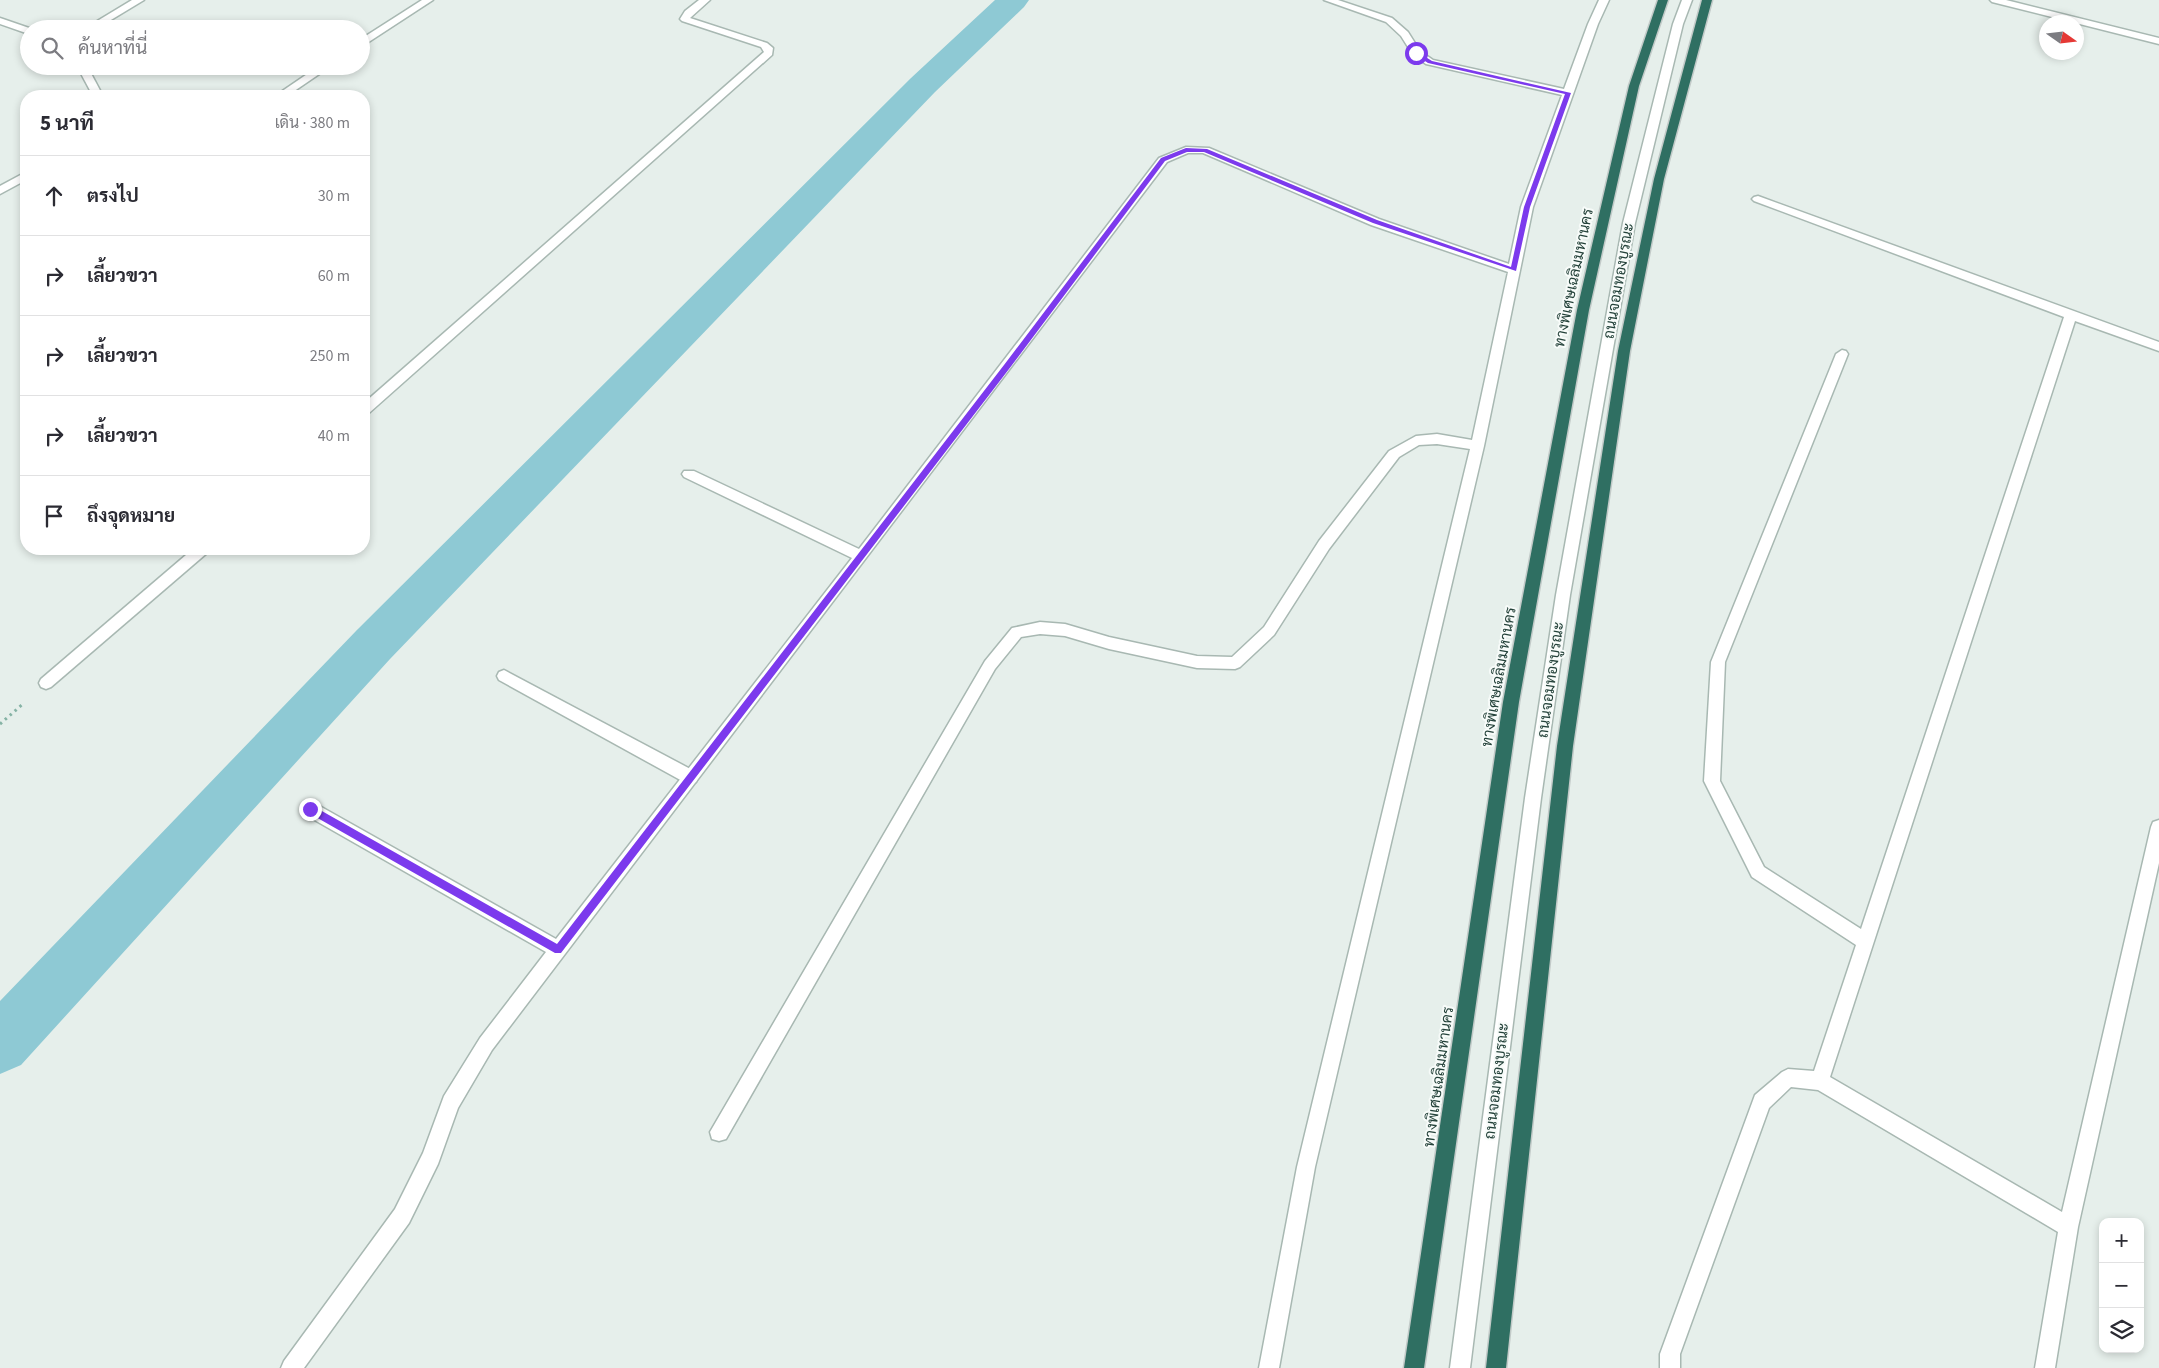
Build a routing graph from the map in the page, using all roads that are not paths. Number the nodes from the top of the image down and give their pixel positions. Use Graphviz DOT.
graph roads {
  1 [pos="139,0"];
  2 [pos="428,0"];
  3 [pos="705,0"];
  4 [pos="1329,0"];
  5 [pos="1604,0"];
  6 [pos="1663,0"];
  7 [pos="1687,0"];
  8 [pos="1707,0"];
  9 [pos="1995,0"];
  10 [pos="105,20"];
  11 [pos="0,21"];
  12 [pos="20,28"];
  13 [pos="370,38"];
  14 [pos="2159,41"];
  15 [pos="88,75"];
  16 [pos="312,75"];
  17 [pos="95,90"];
  18 [pos="289,90"];
  19 [pos="1568,93"];
  20 [pos="20,179"];
  21 [pos="0,191"];
  22 [pos="1758,199"];
  23 [pos="1514,270"];
  24 [pos="2072,314"];
  25 [pos="2159,347"];
  26 [pos="1842,354"];
  27 [pos="370,405"];
  28 [pos="1477,446"];
  29 [pos="689,474"];
  30 [pos="195,555"];
  31 [pos="861,556"];
  32 [pos="504,676"];
  33 [pos="46,683"];
  34 [pos="690,778"];
  35 [pos="310,809"];
  36 [pos="2159,827"];
  37 [pos="1864,942"];
  38 [pos="558,949"];
  39 [pos="1820,1081"];
  40 [pos="719,1132"];
  41 [pos="2068,1228"];
  42 [pos="292,1368"];
  43 [pos="1268,1368"];
  44 [pos="1414,1368"];
  45 [pos="1460,1368"];
  46 [pos="1496,1368"];
  47 [pos="1670,1368"];
  48 [pos="2045,1368"];
  1 -- 10 [label="street"];
  2 -- 13 [label="street"];
  3 -- 27 [label="street"];
  4 -- 19 [label="street"];
  5 -- 19 [label="street"];
  6 -- 44 [label="highway, ทางพิเศษเฉลิมมหานคร"];
  7 -- 45 [label="street, ถนนจอมทองบูรณะ"];
  8 -- 46 [label="highway"];
  9 -- 14 [label="street"];
  11 -- 12 [label="street"];
  15 -- 17 [label="street"];
  16 -- 18 [label="street"];
  19 -- 23 [label="street"];
  20 -- 21 [label="street"];
  22 -- 24 [label="street"];
  23 -- 28 [label="street"];
  23 -- 31 [label="street"];
  24 -- 25 [label="street"];
  24 -- 37 [label="street"];
  26 -- 37 [label="street"];
  28 -- 40 [label="street"];
  28 -- 43 [label="street"];
  29 -- 31 [label="street"];
  30 -- 33 [label="street"];
  31 -- 34 [label="street"];
  32 -- 34 [label="street"];
  34 -- 38 [label="street"];
  35 -- 38 [label="street"];
  36 -- 41 [label="street"];
  37 -- 39 [label="street"];
  38 -- 42 [label="street"];
  39 -- 41 [label="street"];
  39 -- 47 [label="street"];
  41 -- 48 [label="street"];
}
